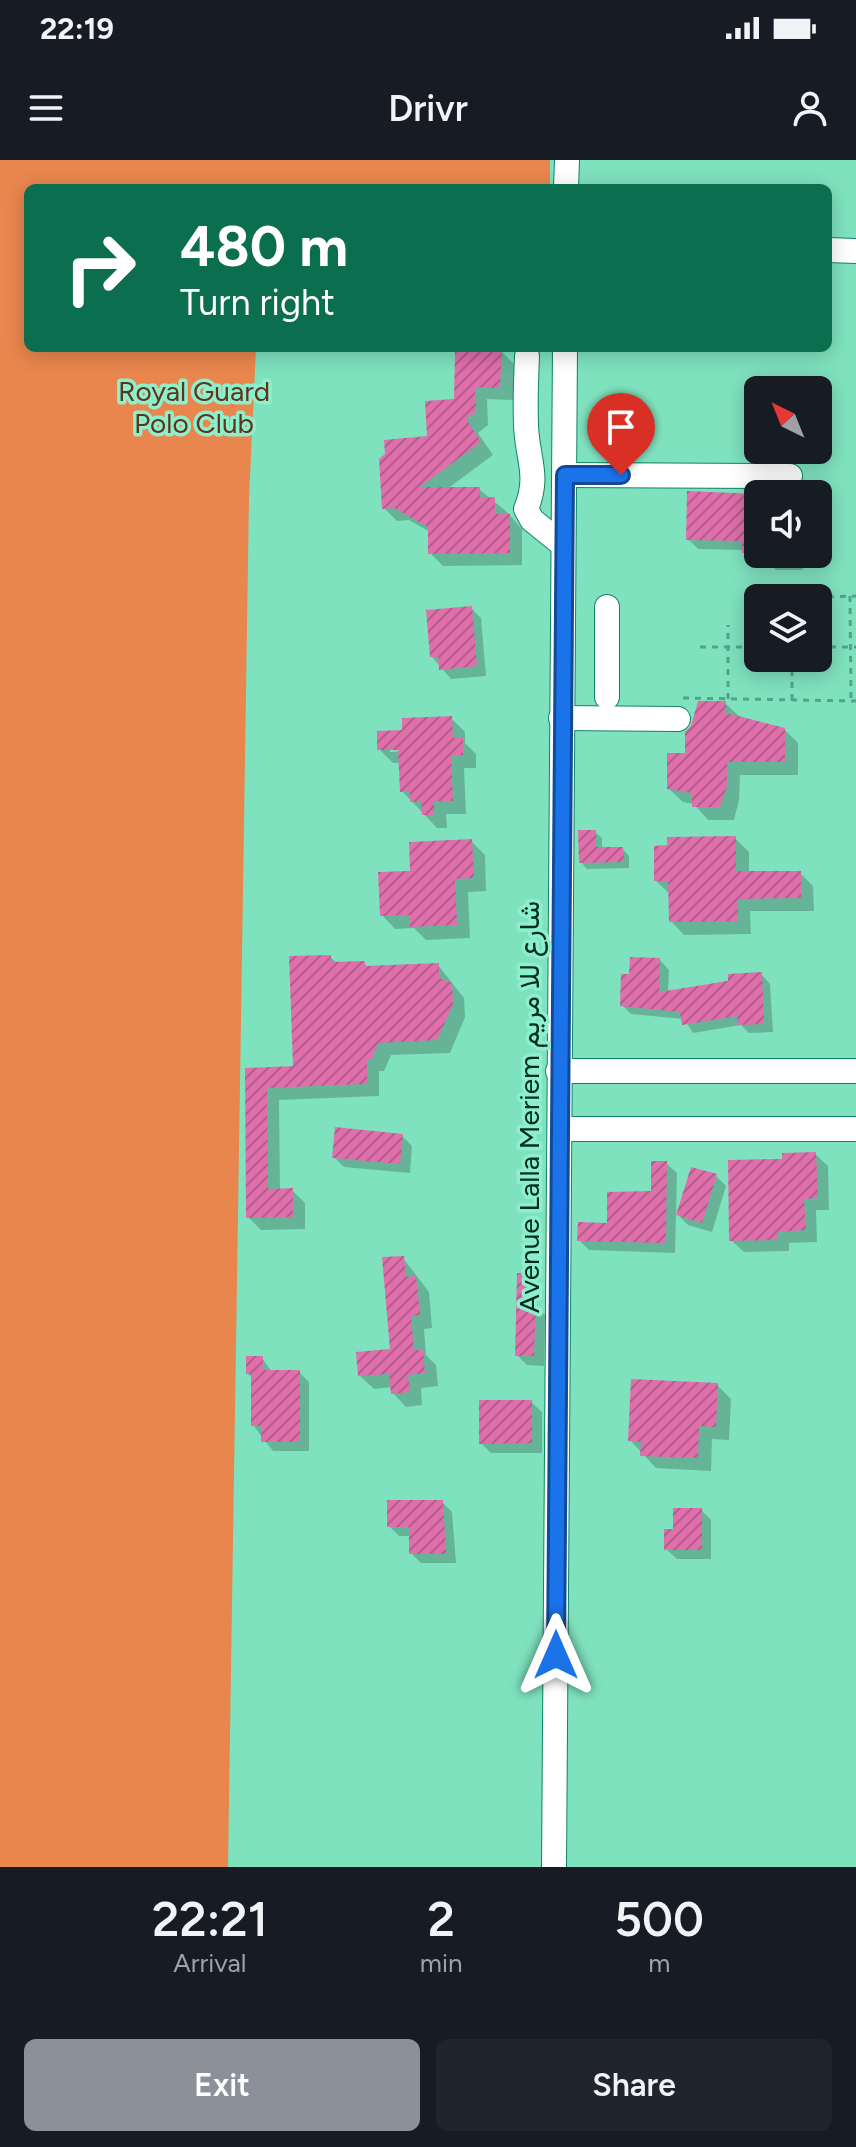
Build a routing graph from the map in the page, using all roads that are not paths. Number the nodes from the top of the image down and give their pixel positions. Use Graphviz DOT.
graph roads {
  1 [pos="567,160"];
  2 [pos="566,184"];
  3 [pos="832,250"];
  4 [pos="856,251"];
  5 [pos="565,352"];
  6 [pos="527,356"];
  7 [pos="565,421"];
  8 [pos="527,450"];
  9 [pos="565,475"];
  10 [pos="790,476"];
  11 [pos="563,545"];
  12 [pos="607,607"];
  13 [pos="562,647"];
  14 [pos="607,647"];
  15 [pos="607,697"];
  16 [pos="680,709"];
  17 [pos="561,718"];
  18 [pos="558,1071"];
  19 [pos="856,1071"];
  20 [pos="560,1129"];
  21 [pos="856,1129"];
  22 [pos="554,1867"];
  1 -- 2 [label="street"];
  3 -- 4 [label="street"];
  5 -- 7 [label="street, Avenue Lalla Meriem شارع للا مريم"];
  6 -- 8 [label="street"];
  7 -- 8 [label="street"];
  7 -- 9 [label="street, Avenue Lalla Meriem شارع للا مريم"];
  8 -- 11 [label="street"];
  9 -- 10 [label="street"];
  9 -- 11 [label="street, Avenue Lalla Meriem شارع للا مريم"];
  11 -- 13 [label="street, Avenue Lalla Meriem شارع للا مريم"];
  12 -- 14 [label="street"];
  13 -- 14 [label="street"];
  13 -- 17 [label="street, Avenue Lalla Meriem شارع للا مريم"];
  14 -- 15 [label="street"];
  16 -- 17 [label="street"];
  17 -- 18 [label="street, Avenue Lalla Meriem شارع للا مريم"];
  18 -- 19 [label="street"];
  18 -- 20 [label="street, Avenue Lalla Meriem شارع للا مريم"];
  20 -- 21 [label="street"];
  20 -- 22 [label="street, Avenue Lalla Meriem شارع للا مريم"];
}
